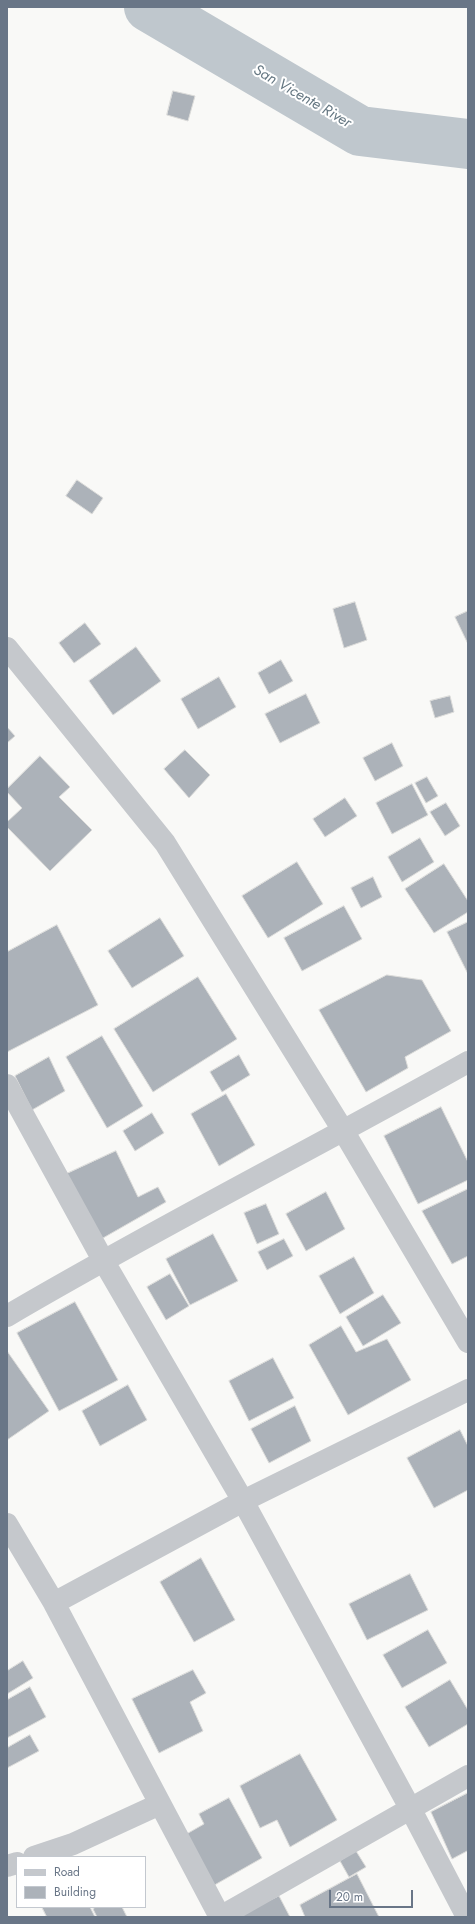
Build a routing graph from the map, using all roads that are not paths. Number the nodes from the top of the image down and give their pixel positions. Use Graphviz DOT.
graph roads {
  1 [pos="7,648"];
  2 [pos="468,1062"];
  3 [pos="7,1085"];
  4 [pos="344,1132"];
  5 [pos="103,1260"];
  6 [pos="7,1316"];
  7 [pos="468,1342"];
  8 [pos="468,1390"];
  9 [pos="243,1501"];
  10 [pos="7,1524"];
  11 [pos="54,1603"];
  12 [pos="468,1776"];
  13 [pos="160,1804"];
  14 [pos="410,1808"];
  15 [pos="37,1856"];
  16 [pos="220,1917"];
  17 [pos="467,1917"];
  1 -- 4 [label="street"];
  2 -- 4 [label="street"];
  3 -- 5 [label="street"];
  4 -- 5 [label="street"];
  4 -- 7 [label="street"];
  5 -- 6 [label="street"];
  5 -- 9 [label="street"];
  8 -- 9 [label="street"];
  9 -- 11 [label="street"];
  9 -- 14 [label="street"];
  10 -- 11 [label="street"];
  11 -- 13 [label="street"];
  12 -- 14 [label="street"];
  13 -- 15 [label="street"];
  13 -- 16 [label="street"];
  14 -- 16 [label="street"];
  14 -- 17 [label="street"];
}
